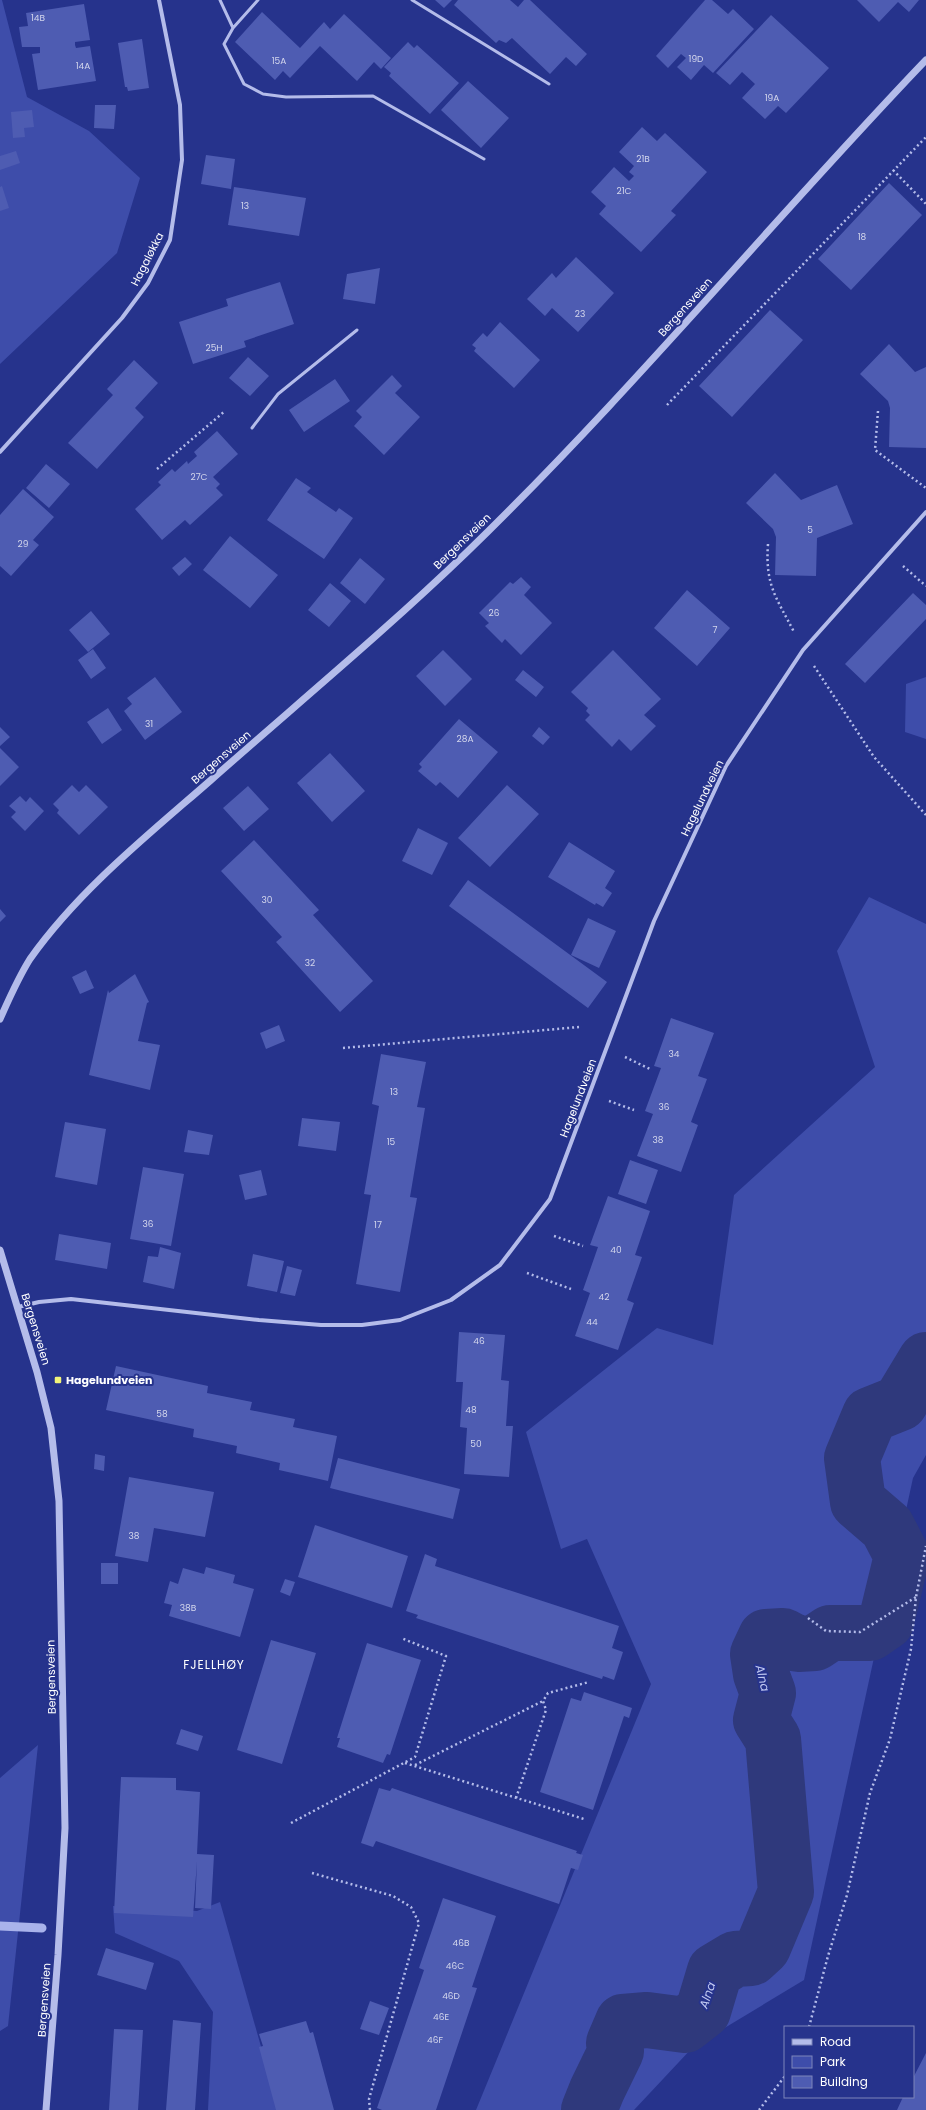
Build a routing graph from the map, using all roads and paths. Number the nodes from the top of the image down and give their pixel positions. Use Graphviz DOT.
graph roads {
  1 [pos="160,0"];
  2 [pos="220,0"];
  3 [pos="258,0"];
  4 [pos="412,0"];
  5 [pos="234,28"];
  6 [pos="926,60"];
  7 [pos="549,84"];
  8 [pos="926,137"];
  9 [pos="484,159"];
  10 [pos="893,170"];
  11 [pos="926,204"];
  12 [pos="357,330"];
  13 [pos="667,405"];
  14 [pos="225,411"];
  15 [pos="878,411"];
  16 [pos="252,428"];
  17 [pos="0,452"];
  18 [pos="157,469"];
  19 [pos="926,488"];
  20 [pos="926,512"];
  21 [pos="768,544"];
  22 [pos="889,554"];
  23 [pos="926,586"];
  24 [pos="803,650"];
  25 [pos="926,815"];
  26 [pos="0,1019"];
  27 [pos="579,1027"];
  28 [pos="343,1048"];
  29 [pos="625,1057"];
  30 [pos="652,1070"];
  31 [pos="609,1101"];
  32 [pos="634,1110"];
  33 [pos="554,1236"];
  34 [pos="583,1246"];
  35 [pos="0,1250"];
  36 [pos="527,1273"];
  37 [pos="571,1289"];
  38 [pos="18,1307"];
  39 [pos="926,1546"];
  40 [pos="916,1597"];
  41 [pos="808,1618"];
  42 [pos="401,1638"];
  43 [pos="589,1682"];
  44 [pos="543,1701"];
  45 [pos="405,1763"];
  46 [pos="414,1766"];
  47 [pos="516,1798"];
  48 [pos="584,1820"];
  49 [pos="291,1823"];
  50 [pos="312,1873"];
  51 [pos="809,2026"];
  52 [pos="784,2077"];
  53 [pos="46,2110"];
  54 [pos="370,2110"];
  55 [pos="759,2110"];
  1 -- 17 [label="street, Hagaløkka"];
  2 -- 5 [label="lane"];
  3 -- 5 [label="lane"];
  4 -- 7 [label="lane"];
  5 -- 9 [label="lane"];
  6 -- 26 [label="street, Bergensveien"];
  8 -- 10 [label="path"];
  10 -- 11 [label="path"];
  10 -- 13 [label="path"];
  12 -- 16 [label="lane"];
  14 -- 18 [label="path"];
  15 -- 19 [label="path"];
  20 -- 22 [label="street, Hagelundveien"];
  21 -- 24 [label="path"];
  22 -- 23 [label="path"];
  22 -- 24 [label="street, Hagelundveien"];
  24 -- 25 [label="path"];
  24 -- 38 [label="street, Hagelundveien"];
  27 -- 28 [label="path"];
  29 -- 30 [label="path"];
  31 -- 32 [label="path"];
  33 -- 34 [label="path"];
  35 -- 38 [label="street, Bergensveien"];
  36 -- 37 [label="path"];
  38 -- 53 [label="street, Bergensveien"];
  39 -- 40 [label="path"];
  40 -- 41 [label="path"];
  40 -- 51 [label="path"];
  42 -- 45 [label="path"];
  43 -- 44 [label="path"];
  44 -- 46 [label="path"];
  44 -- 47 [label="path"];
  45 -- 46 [label="path"];
  45 -- 49 [label="path"];
  46 -- 47 [label="path"];
  47 -- 48 [label="path"];
  50 -- 54 [label="path"];
  52 -- 55 [label="path"];
}
